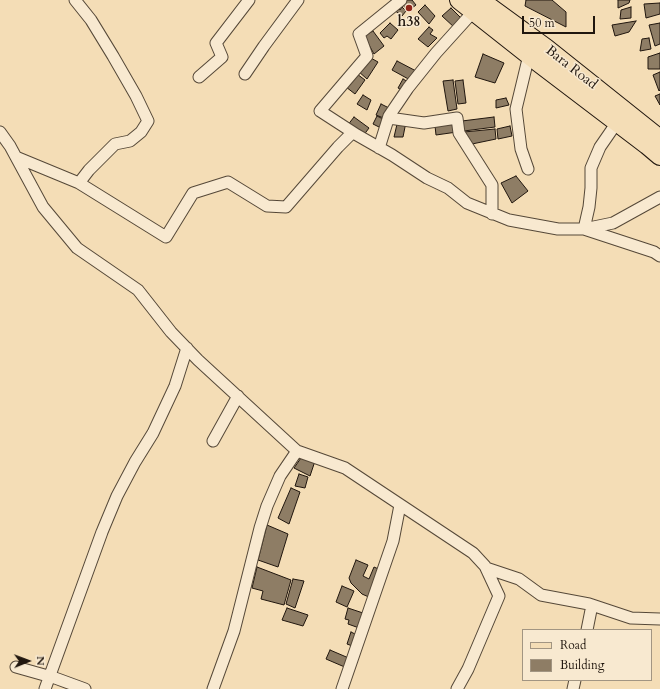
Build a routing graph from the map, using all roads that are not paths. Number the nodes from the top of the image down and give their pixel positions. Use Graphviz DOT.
graph roads {
  1 [pos="75,0"];
  2 [pos="249,0"];
  3 [pos="298,0"];
  4 [pos="402,0"];
  5 [pos="458,0"];
  6 [pos="477,6"];
  7 [pos="529,55"];
  8 [pos="245,74"];
  9 [pos="199,77"];
  10 [pos="593,95"];
  11 [pos="621,117"];
  12 [pos="389,118"];
  13 [pos="0,132"];
  14 [pos="352,133"];
  15 [pos="659,136"];
  16 [pos="379,148"];
  17 [pos="660,156"];
  18 [pos="16,157"];
  19 [pos="528,169"];
  20 [pos="79,183"];
  21 [pos="660,197"];
  22 [pos="492,214"];
  23 [pos="584,229"];
  24 [pos="660,256"];
  25 [pos="186,348"];
  26 [pos="238,396"];
  27 [pos="213,441"];
  28 [pos="297,451"];
  29 [pos="400,505"];
  30 [pos="486,568"];
  31 [pos="592,605"];
  32 [pos="660,619"];
  33 [pos="587,629"];
  34 [pos="16,667"];
  35 [pos="50,676"];
  36 [pos="45,689"];
  37 [pos="85,689"];
  38 [pos="212,689"];
  39 [pos="342,689"];
  40 [pos="457,689"];
  1 -- 20 [label="street"];
  2 -- 9 [label="street"];
  3 -- 8 [label="street"];
  4 -- 14 [label="street"];
  5 -- 6 [label="main road"];
  6 -- 7 [label="main road"];
  6 -- 10 [label="main road, Bara Road"];
  6 -- 12 [label="street"];
  7 -- 10 [label="main road"];
  7 -- 19 [label="street"];
  10 -- 11 [label="main road"];
  11 -- 15 [label="main road"];
  11 -- 17 [label="main road"];
  11 -- 23 [label="street"];
  12 -- 16 [label="street"];
  12 -- 22 [label="street"];
  13 -- 18 [label="street"];
  14 -- 16 [label="street"];
  14 -- 20 [label="street"];
  16 -- 22 [label="street"];
  18 -- 20 [label="street"];
  18 -- 25 [label="street"];
  21 -- 23 [label="street"];
  22 -- 23 [label="street"];
  23 -- 24 [label="street"];
  25 -- 26 [label="street"];
  25 -- 35 [label="street"];
  26 -- 27 [label="street"];
  26 -- 28 [label="street"];
  28 -- 29 [label="street"];
  28 -- 38 [label="street"];
  29 -- 30 [label="street"];
  29 -- 39 [label="street"];
  30 -- 31 [label="street"];
  30 -- 40 [label="street"];
  31 -- 32 [label="street"];
  31 -- 33 [label="street"];
  34 -- 35 [label="street"];
  35 -- 36 [label="street"];
  35 -- 37 [label="street"];
}
